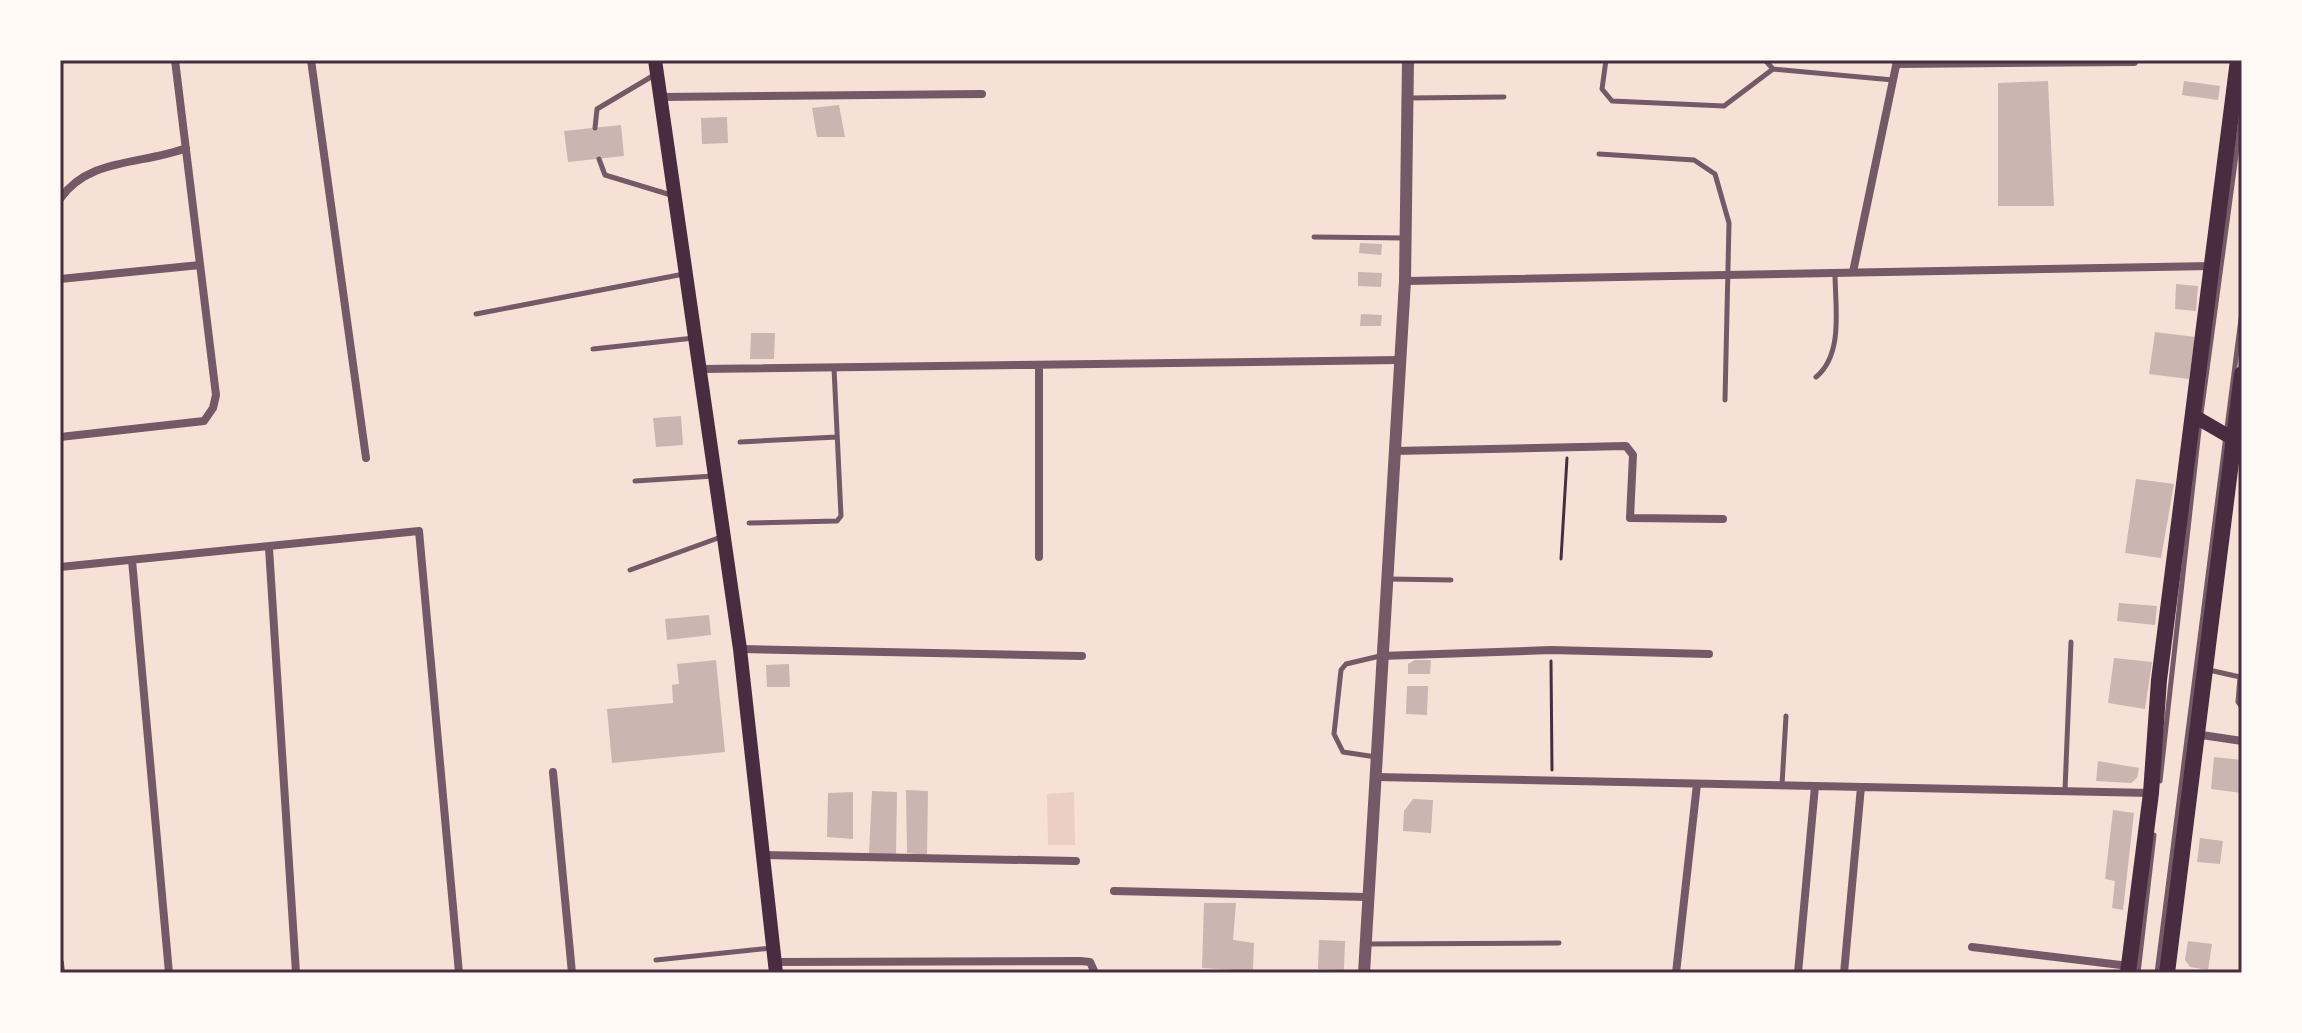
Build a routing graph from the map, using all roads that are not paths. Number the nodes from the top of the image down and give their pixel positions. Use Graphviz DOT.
graph roads {
  1 [pos="175,60"];
  2 [pos="311,60"];
  3 [pos="1408,60"];
  4 [pos="1606,60"];
  5 [pos="1765,60"];
  6 [pos="2238,60"];
  7 [pos="1896,62"];
  8 [pos="2134,62"];
  9 [pos="656,67"];
  10 [pos="1773,69"];
  11 [pos="1893,80"];
  12 [pos="982,94"];
  13 [pos="660,97"];
  14 [pos="1504,97"];
  15 [pos="1408,98"];
  16 [pos="2242,111"];
  17 [pos="595,128"];
  18 [pos="186,148"];
  19 [pos="1599,154"];
  20 [pos="599,159"];
  21 [pos="675,197"];
  22 [pos="60,199"];
  23 [pos="1314,237"];
  24 [pos="1406,238"];
  25 [pos="200,265"];
  26 [pos="2211,266"];
  27 [pos="1835,272"];
  28 [pos="1853,272"];
  29 [pos="685,274"];
  30 [pos="1729,274"];
  31 [pos="60,279"];
  32 [pos="1405,281"];
  33 [pos="2242,311"];
  34 [pos="476,314"];
  35 [pos="695,338"];
  36 [pos="593,349"];
  37 [pos="1400,360"];
  38 [pos="1039,365"];
  39 [pos="834,367"];
  40 [pos="700,369"];
  41 [pos="2242,374"];
  42 [pos="1816,377"];
  43 [pos="1725,400"];
  44 [pos="2197,418"];
  45 [pos="60,437"];
  46 [pos="837,437"];
  47 [pos="2234,437"];
  48 [pos="740,442"];
  49 [pos="1394,451"];
  50 [pos="366,458"];
  51 [pos="715,476"];
  52 [pos="635,481"];
  53 [pos="1723,519"];
  54 [pos="749,523"];
  55 [pos="722,537"];
  56 [pos="269,548"];
  57 [pos="1039,557"];
  58 [pos="132,560"];
  59 [pos="60,567"];
  60 [pos="630,570"];
  61 [pos="1384,578"];
  62 [pos="1451,580"];
  63 [pos="2071,642"];
  64 [pos="740,649"];
  65 [pos="1709,654"];
  66 [pos="1082,656"];
  67 [pos="1380,656"];
  68 [pos="2204,670"];
  69 [pos="2242,707"];
  70 [pos="1786,716"];
  71 [pos="2194,734"];
  72 [pos="2242,741"];
  73 [pos="1376,757"];
  74 [pos="553,772"];
  75 [pos="1376,777"];
  76 [pos="1697,784"];
  77 [pos="1781,786"];
  78 [pos="1815,786"];
  79 [pos="1861,787"];
  80 [pos="2065,791"];
  81 [pos="2151,793"];
  82 [pos="763,855"];
  83 [pos="1076,861"];
  84 [pos="1114,891"];
  85 [pos="1367,897"];
  86 [pos="1559,943"];
  87 [pos="1365,944"];
  88 [pos="1972,947"];
  89 [pos="656,960"];
  90 [pos="774,961"];
  91 [pos="60,963"];
  92 [pos="2131,971"];
  93 [pos="61,973"];
  94 [pos="169,973"];
  95 [pos="296,973"];
  96 [pos="459,973"];
  97 [pos="572,973"];
  98 [pos="1095,973"];
  99 [pos="1364,973"];
  100 [pos="1676,973"];
  101 [pos="1798,973"];
  102 [pos="1844,973"];
  103 [pos="2157,973"];
  104 [pos="2167,973"];
  1 -- 18 [label="street"];
  2 -- 50 [label="street"];
  3 -- 15 [label="street"];
  4 -- 10 [label="lane"];
  5 -- 10 [label="lane"];
  6 -- 26 [label="main road"];
  7 -- 8 [label="street"];
  7 -- 11 [label="street"];
  9 -- 13 [label="main road"];
  9 -- 17 [label="lane"];
  10 -- 11 [label="lane"];
  11 -- 28 [label="street"];
  12 -- 13 [label="street"];
  13 -- 21 [label="main road"];
  14 -- 15 [label="lane"];
  15 -- 24 [label="street"];
  16 -- 44 [label="lane"];
  18 -- 22 [label="street"];
  18 -- 25 [label="street"];
  19 -- 30 [label="lane"];
  20 -- 21 [label="lane"];
  21 -- 29 [label="main road"];
  23 -- 24 [label="lane"];
  24 -- 32 [label="street"];
  25 -- 31 [label="street"];
  25 -- 45 [label="street"];
  26 -- 28 [label="street"];
  26 -- 44 [label="main road"];
  27 -- 28 [label="street"];
  27 -- 30 [label="street"];
  27 -- 42 [label="lane"];
  29 -- 34 [label="lane"];
  29 -- 35 [label="main road"];
  30 -- 32 [label="street"];
  30 -- 43 [label="lane"];
  32 -- 37 [label="street"];
  33 -- 47 [label="lane"];
  35 -- 36 [label="lane"];
  35 -- 40 [label="main road"];
  37 -- 38 [label="street"];
  37 -- 49 [label="street"];
  38 -- 39 [label="street"];
  38 -- 57 [label="street"];
  39 -- 40 [label="street"];
  39 -- 46 [label="lane"];
  40 -- 51 [label="main road"];
  41 -- 47 [label="main road"];
  44 -- 47 [label="main road"];
  44 -- 81 [label="main road"];
  44 -- 92 [label="lane"];
  46 -- 48 [label="lane"];
  46 -- 54 [label="lane"];
  47 -- 68 [label="main road"];
  47 -- 103 [label="lane"];
  49 -- 53 [label="street"];
  49 -- 61 [label="street"];
  51 -- 52 [label="lane"];
  51 -- 55 [label="main road"];
  55 -- 60 [label="lane"];
  55 -- 64 [label="main road"];
  56 -- 58 [label="street"];
  56 -- 95 [label="street"];
  56 -- 96 [label="street"];
  58 -- 59 [label="street"];
  58 -- 94 [label="street"];
  61 -- 62 [label="lane"];
  61 -- 67 [label="street"];
  63 -- 80 [label="lane"];
  64 -- 66 [label="street"];
  64 -- 82 [label="main road"];
  65 -- 67 [label="street"];
  67 -- 73 [label="street"];
  67 -- 73 [label="lane"];
  68 -- 69 [label="lane"];
  68 -- 71 [label="main road"];
  70 -- 77 [label="lane"];
  71 -- 72 [label="street"];
  71 -- 104 [label="main road"];
  73 -- 75 [label="street"];
  74 -- 97 [label="street"];
  75 -- 76 [label="street"];
  75 -- 85 [label="street"];
  76 -- 77 [label="street"];
  76 -- 100 [label="street"];
  77 -- 78 [label="street"];
  78 -- 79 [label="street"];
  78 -- 101 [label="street"];
  79 -- 80 [label="street"];
  79 -- 102 [label="street"];
  80 -- 81 [label="street"];
  81 -- 92 [label="main road"];
  82 -- 83 [label="street"];
  82 -- 90 [label="main road"];
  84 -- 85 [label="street"];
  85 -- 87 [label="street"];
  86 -- 87 [label="lane"];
  87 -- 99 [label="street"];
  88 -- 92 [label="street"];
  89 -- 90 [label="lane"];
  90 -- 98 [label="street"];
  91 -- 93 [label="street"];
}
